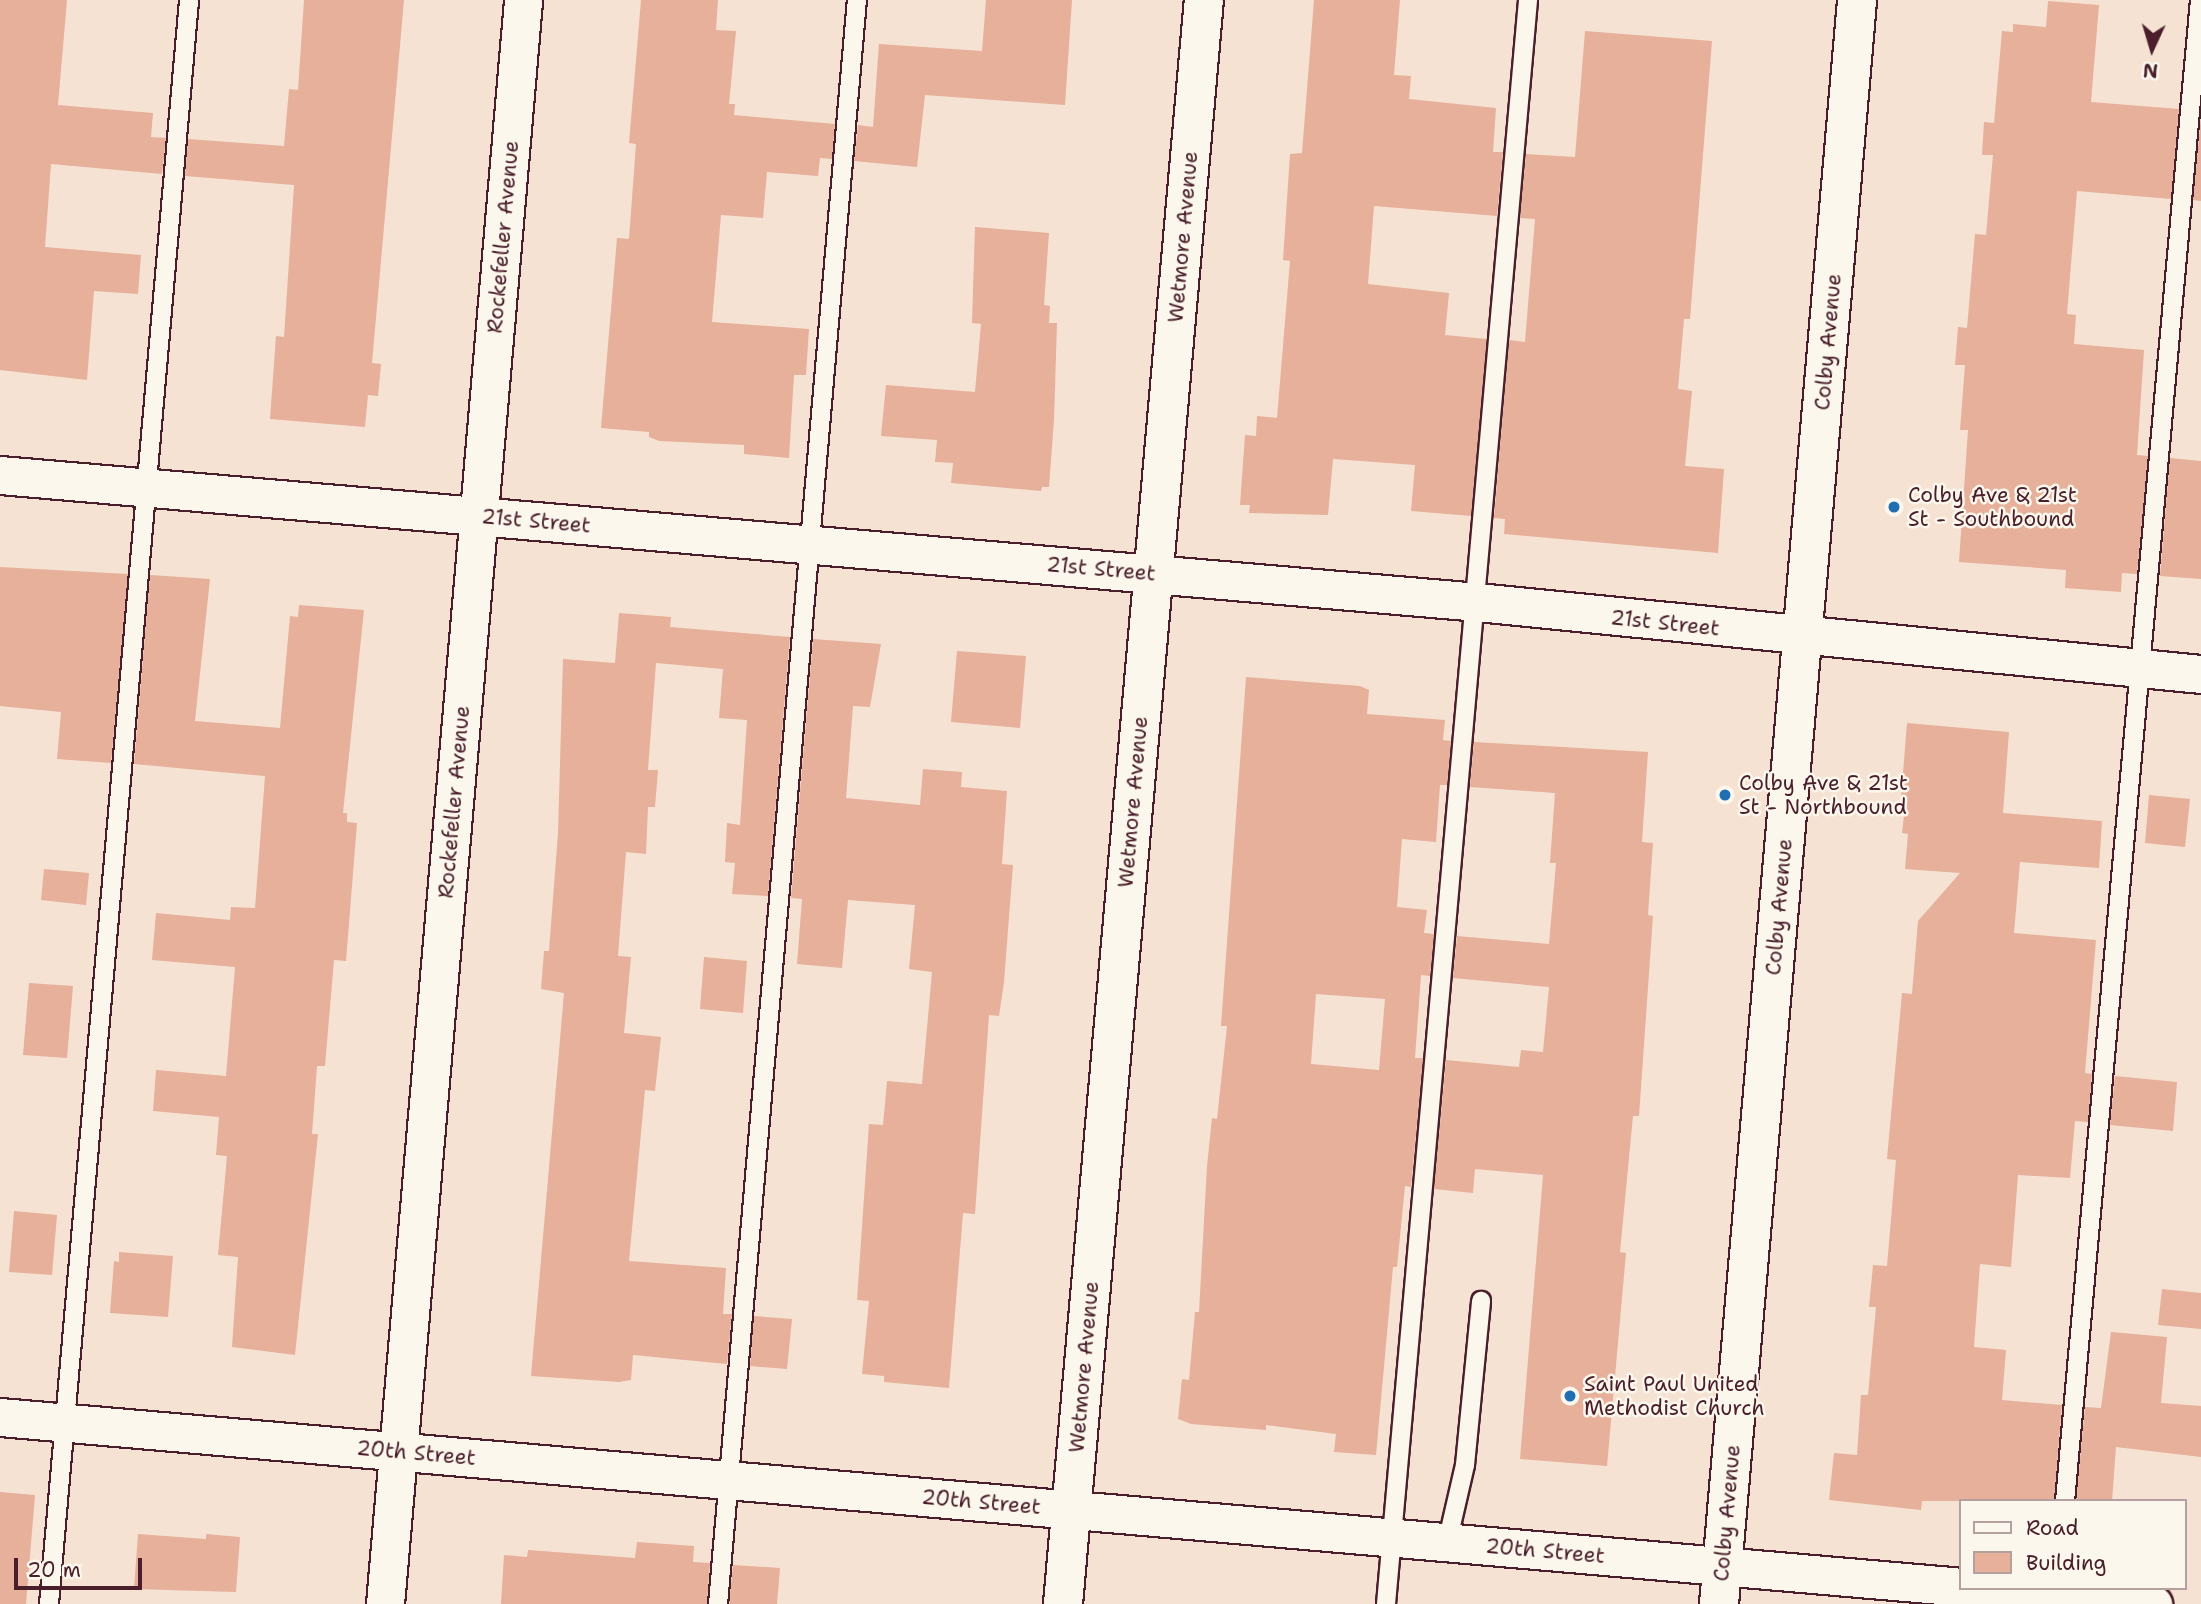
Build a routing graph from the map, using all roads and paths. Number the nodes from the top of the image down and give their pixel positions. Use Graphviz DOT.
graph roads {
  1 [pos="189,0"];
  2 [pos="523,0"];
  3 [pos="857,0"];
  4 [pos="1204,0"];
  5 [pos="1528,0"];
  6 [pos="1857,0"];
  7 [pos="2200,0"];
  8 [pos="0,475"];
  9 [pos="146,488"];
  10 [pos="479,516"];
  11 [pos="809,544"];
  12 [pos="1153,574"];
  13 [pos="1477,602"];
  14 [pos="1802,638"];
  15 [pos="2138,668"];
  16 [pos="2201,674"];
  17 [pos="1481,1301"];
  18 [pos="0,1417"];
  19 [pos="65,1423"];
  20 [pos="398,1452"];
  21 [pos="729,1480"];
  22 [pos="2065,1499"];
  23 [pos="1071,1510"];
  24 [pos="1392,1538"];
  25 [pos="1447,1543"];
  26 [pos="1722,1567"];
  27 [pos="1960,1587"];
  28 [pos="1993,1590"];
  29 [pos="2057,1596"];
  30 [pos="49,1604"];
  31 [pos="385,1604"];
  32 [pos="718,1604"];
  33 [pos="1063,1604"];
  34 [pos="1386,1604"];
  35 [pos="1719,1604"];
  36 [pos="2153,1604"];
  1 -- 9 [label="lane"];
  2 -- 10 [label="street, Rockefeller Avenue"];
  3 -- 11 [label="lane"];
  4 -- 12 [label="street, Wetmore Avenue"];
  5 -- 13 [label="lane"];
  6 -- 14 [label="street, Colby Avenue"];
  7 -- 15 [label="lane"];
  8 -- 9 [label="street, 21st Street"];
  9 -- 10 [label="street, 21st Street"];
  9 -- 19 [label="lane"];
  10 -- 11 [label="street, 21st Street"];
  10 -- 20 [label="street, Rockefeller Avenue"];
  11 -- 12 [label="street, 21st Street"];
  11 -- 21 [label="lane"];
  12 -- 13 [label="street, 21st Street"];
  12 -- 23 [label="street, Wetmore Avenue"];
  13 -- 14 [label="street, 21st Street"];
  13 -- 24 [label="lane"];
  14 -- 15 [label="street, 21st Street"];
  14 -- 26 [label="street, Colby Avenue"];
  15 -- 16 [label="street, 21st Street"];
  15 -- 22 [label="lane"];
  17 -- 25 [label="lane"];
  18 -- 19 [label="street, 20th Street"];
  19 -- 20 [label="street, 20th Street"];
  19 -- 30 [label="lane"];
  20 -- 21 [label="street, 20th Street"];
  20 -- 31 [label="street, Rockefeller Avenue"];
  21 -- 23 [label="street, 20th Street"];
  21 -- 32 [label="lane"];
  23 -- 24 [label="street, 20th Street"];
  23 -- 33 [label="street, Wetmore Avenue"];
  24 -- 25 [label="street, 20th Street"];
  24 -- 34 [label="lane"];
  25 -- 26 [label="street, 20th Street"];
  26 -- 27 [label="street, 20th Street"];
  26 -- 35 [label="street, Colby Avenue"];
  28 -- 29 [label="street"];
  29 -- 36 [label="street"];
}
